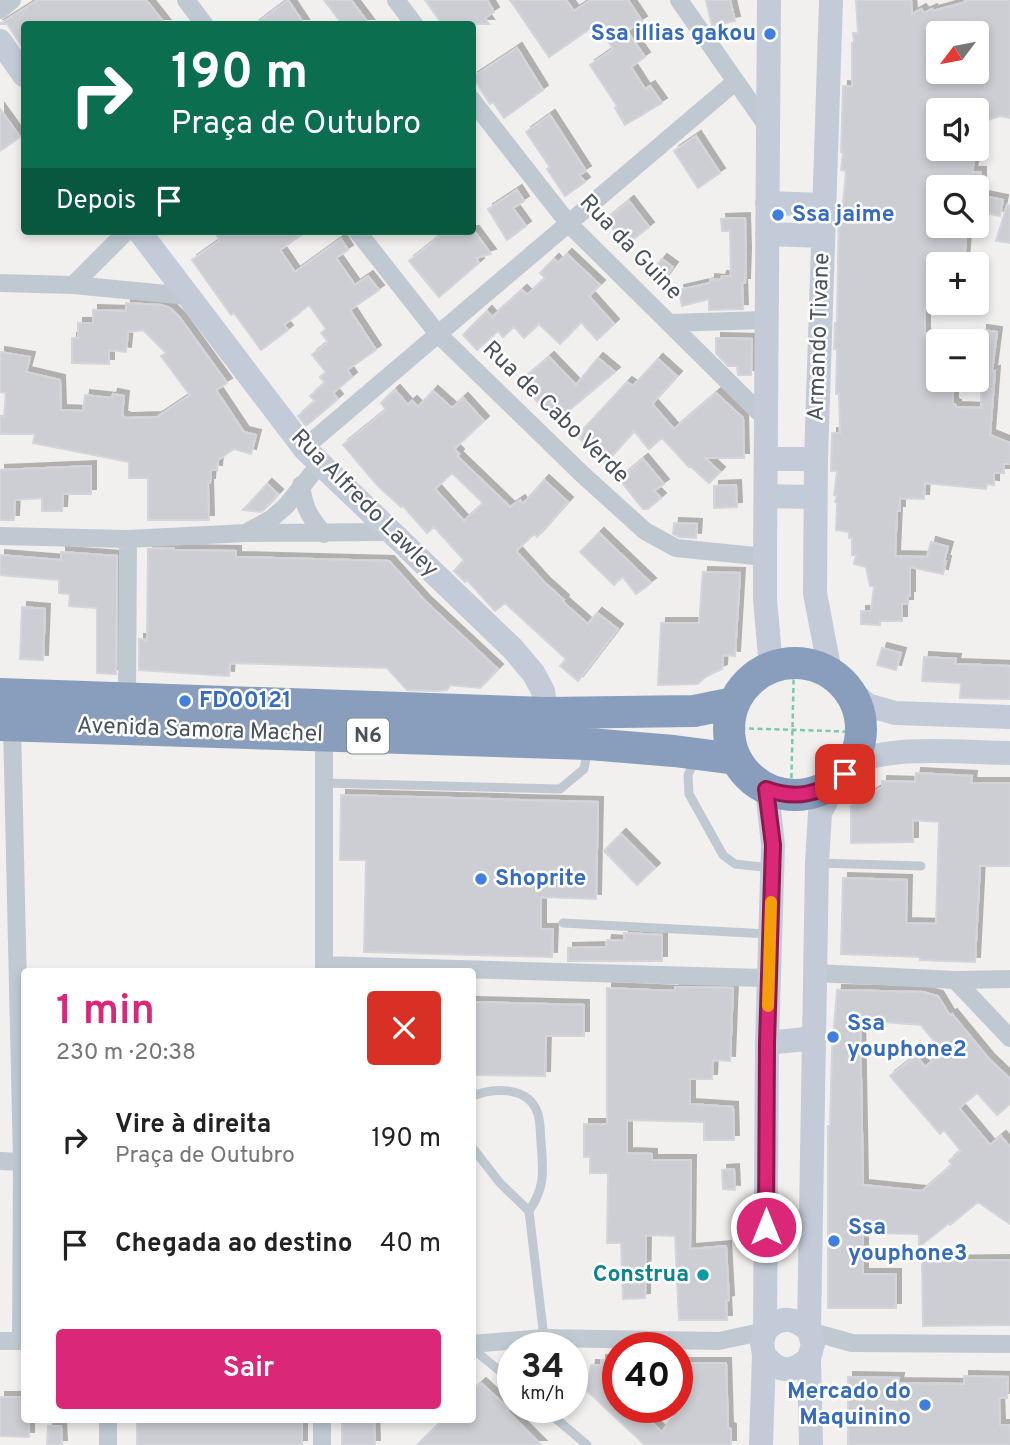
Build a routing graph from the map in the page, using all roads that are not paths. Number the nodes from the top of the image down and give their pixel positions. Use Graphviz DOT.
graph roads {
  1 [pos="12,0"];
  2 [pos="186,0"];
  3 [pos="396,0"];
  4 [pos="679,0"];
  5 [pos="769,0"];
  6 [pos="831,0"];
  7 [pos="0,10"];
  8 [pos="202,21"];
  9 [pos="412,21"];
  10 [pos="0,41"];
  11 [pos="21,71"];
  12 [pos="735,82"];
  13 [pos="476,105"];
  14 [pos="767,126"];
  15 [pos="767,203"];
  16 [pos="823,205"];
  17 [pos="569,224"];
  18 [pos="767,234"];
  19 [pos="123,235"];
  20 [pos="142,235"];
  21 [pos="361,235"];
  22 [pos="823,236"];
  23 [pos="0,283"];
  24 [pos="73,285"];
  25 [pos="188,296"];
  26 [pos="767,320"];
  27 [pos="669,323"];
  28 [pos="438,334"];
  29 [pos="766,419"];
  30 [pos="312,457"];
  31 [pos="766,459"];
  32 [pos="816,459"];
  33 [pos="301,485"];
  34 [pos="766,496"];
  35 [pos="815,497"];
  36 [pos="389,532"];
  37 [pos="246,533"];
  38 [pos="324,534"];
  39 [pos="0,536"];
  40 [pos="128,539"];
  41 [pos="765,557"];
  42 [pos="783,664"];
  43 [pos="839,680"];
  44 [pos="0,694"];
  45 [pos="127,698"];
  46 [pos="52,711"];
  47 [pos="731,716"];
  48 [pos="231,717"];
  49 [pos="1010,717"];
  50 [pos="405,722"];
  51 [pos="6,725"];
  52 [pos="549,728"];
  53 [pos="324,734"];
  54 [pos="589,744"];
  55 [pos="1010,753"];
  56 [pos="696,754"];
  57 [pos="736,759"];
  58 [pos="844,773"];
  59 [pos="324,783"];
  60 [pos="779,792"];
  61 [pos="817,863"];
  62 [pos="920,866"];
  63 [pos="772,868"];
  64 [pos="564,923"];
  65 [pos="770,934"];
  66 [pos="324,968"];
  67 [pos="476,971"];
  68 [pos="816,973"];
  69 [pos="768,978"];
  70 [pos="1010,979"];
  71 [pos="955,980"];
  72 [pos="815,1038"];
  73 [pos="1010,1038"];
  74 [pos="767,1043"];
  75 [pos="476,1094"];
  76 [pos="21,1135"];
  77 [pos="476,1152"];
  78 [pos="0,1161"];
  79 [pos="21,1162"];
  80 [pos="529,1211"];
  81 [pos="809,1331"];
  82 [pos="543,1332"];
  83 [pos="588,1339"];
  84 [pos="0,1341"];
  85 [pos="21,1341"];
  86 [pos="497,1343"];
  87 [pos="764,1343"];
  88 [pos="852,1343"];
  89 [pos="1010,1344"];
  90 [pos="476,1346"];
  91 [pos="476,1350"];
  92 [pos="809,1358"];
  93 [pos="497,1368"];
  94 [pos="108,1423"];
  95 [pos="322,1423"];
  96 [pos="561,1423"];
  97 [pos="108,1445"];
  98 [pos="322,1445"];
  99 [pos="587,1445"];
  100 [pos="761,1445"];
  101 [pos="811,1445"];
  1 -- 7 [label="street"];
  2 -- 8 [label="street"];
  3 -- 9 [label="street"];
  4 -- 12 [label="street"];
  5 -- 14 [label="street"];
  6 -- 16 [label="street, Armando Tivane"];
  10 -- 11 [label="street"];
  12 -- 14 [label="street"];
  12 -- 17 [label="street"];
  13 -- 17 [label="street, Rua da Guine"];
  14 -- 15 [label="street"];
  15 -- 16 [label="street"];
  15 -- 18 [label="street"];
  16 -- 22 [label="street, Armando Tivane"];
  17 -- 27 [label="street, Rua da Guine"];
  17 -- 28 [label="street"];
  18 -- 22 [label="street"];
  18 -- 26 [label="street"];
  19 -- 24 [label="street"];
  20 -- 25 [label="street, Rua Alfredo Lawley"];
  21 -- 28 [label="street, Rua de Cabo Verde"];
  22 -- 32 [label="street, Armando Tivane"];
  23 -- 24 [label="street"];
  24 -- 25 [label="street"];
  25 -- 30 [label="street, Rua Alfredo Lawley"];
  26 -- 27 [label="street"];
  26 -- 29 [label="street"];
  27 -- 29 [label="street, Rua da Guine"];
  28 -- 30 [label="street"];
  28 -- 41 [label="street, Rua de Cabo Verde"];
  29 -- 31 [label="street"];
  30 -- 33 [label="street"];
  30 -- 36 [label="street, Rua Alfredo Lawley"];
  31 -- 32 [label="street"];
  31 -- 34 [label="street"];
  32 -- 35 [label="street, Armando Tivane"];
  33 -- 37 [label="street"];
  33 -- 38 [label="street"];
  34 -- 35 [label="street"];
  34 -- 41 [label="street"];
  35 -- 43 [label="street, Armando Tivane"];
  36 -- 38 [label="street"];
  36 -- 52 [label="street, Rua Alfredo Lawley"];
  37 -- 38 [label="street"];
  37 -- 40 [label="street"];
  39 -- 40 [label="street"];
  40 -- 45 [label="street"];
  41 -- 42 [label="street"];
  42 -- 43 [label="highway"];
  42 -- 47 [label="highway"];
  43 -- 49 [label="street"];
  43 -- 58 [label="highway"];
  44 -- 46 [label="highway, Avenida Samora Machel / N6"];
  45 -- 46 [label="highway, Avenida Samora Machel / N6"];
  45 -- 48 [label="highway, Avenida Samora Machel / N6"];
  46 -- 48 [label="highway, Avenida Samora Machel / N6"];
  46 -- 51 [label="highway, Avenida Samora Machel / N6"];
  47 -- 52 [label="highway, Avenida Samora Machel / N6"];
  47 -- 57 [label="highway"];
  48 -- 50 [label="highway, Avenida Samora Machel / N6"];
  48 -- 53 [label="highway, Avenida Samora Machel / N6"];
  50 -- 52 [label="highway, Avenida Samora Machel / N6"];
  50 -- 53 [label="highway, Avenida Samora Machel / N6"];
  51 -- 76 [label="street"];
  52 -- 54 [label="highway, Avenida Samora Machel / N6"];
  53 -- 59 [label="street"];
  54 -- 56 [label="highway, Avenida Samora Machel / N6"];
  54 -- 59 [label="lane"];
  55 -- 58 [label="street"];
  56 -- 57 [label="highway, Avenida Samora Machel / N6"];
  56 -- 63 [label="lane"];
  57 -- 60 [label="highway"];
  58 -- 60 [label="highway"];
  58 -- 61 [label="street"];
  59 -- 66 [label="street"];
  60 -- 63 [label="street"];
  61 -- 62 [label="lane"];
  61 -- 68 [label="street"];
  63 -- 65 [label="street"];
  64 -- 65 [label="lane"];
  65 -- 69 [label="street"];
  67 -- 69 [label="street"];
  68 -- 71 [label="street"];
  68 -- 72 [label="street"];
  69 -- 74 [label="street"];
  70 -- 71 [label="street"];
  71 -- 73 [label="street"];
  72 -- 74 [label="street"];
  72 -- 81 [label="street"];
  74 -- 87 [label="street"];
  75 -- 80 [label="lane"];
  77 -- 80 [label="lane"];
  78 -- 79 [label="street"];
  80 -- 82 [label="lane"];
  81 -- 87 [label="street"];
  81 -- 88 [label="street"];
  81 -- 92 [label="street"];
  83 -- 87 [label="street"];
  84 -- 85 [label="street"];
  86 -- 90 [label="street"];
  87 -- 92 [label="street"];
  87 -- 100 [label="street"];
  88 -- 89 [label="street"];
  88 -- 92 [label="street"];
  91 -- 93 [label="lane"];
  92 -- 101 [label="street"];
  94 -- 97 [label="street"];
  95 -- 98 [label="street"];
  96 -- 99 [label="lane"];
}
